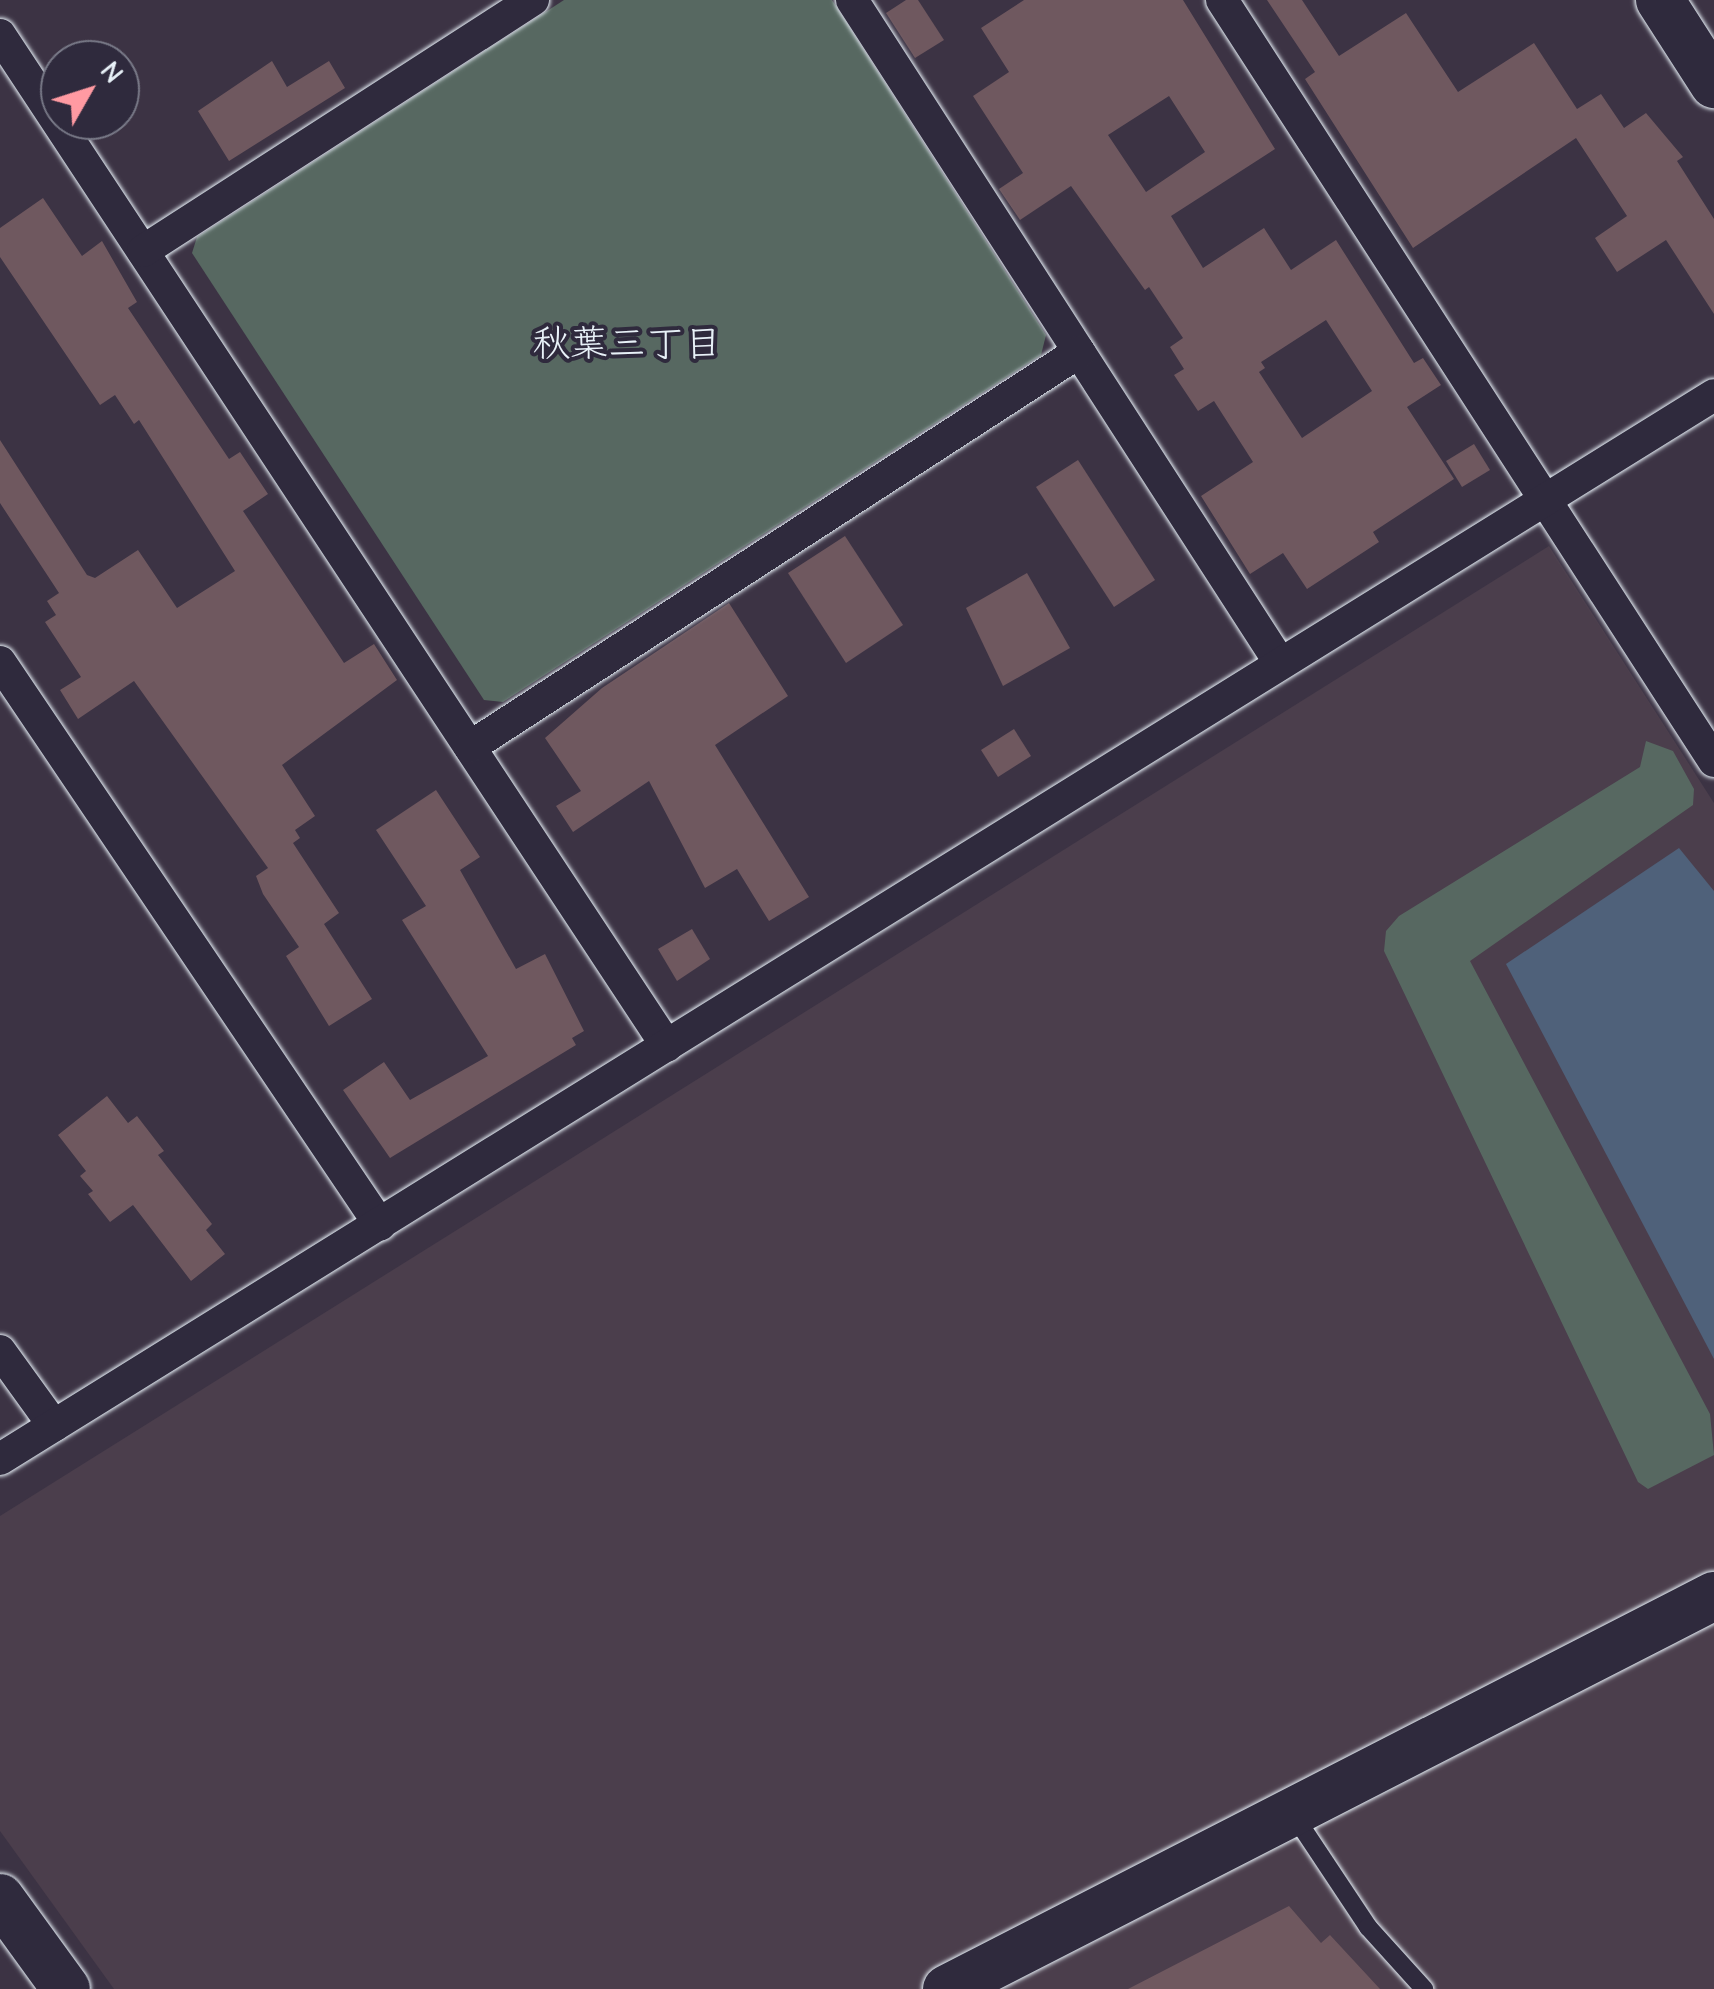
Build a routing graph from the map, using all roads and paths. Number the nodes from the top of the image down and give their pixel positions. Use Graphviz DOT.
graph roads {
  1 [pos="532,0"];
  2 [pos="852,0"];
  3 [pos="1222,0"];
  4 [pos="1660,0"];
  5 [pos="0,35"];
  6 [pos="1714,84"];
  7 [pos="143,252"];
  8 [pos="1080,352"];
  9 [pos="1714,396"];
  10 [pos="1545,499"];
  11 [pos="0,662"];
  12 [pos="1280,662"];
  13 [pos="470,747"];
  14 [pos="1714,761"];
  15 [pos="667,1046"];
  16 [pos="380,1225"];
  17 [pos="0,1351"];
  18 [pos="54,1426"];
  19 [pos="0,1459"];
  20 [pos="1714,1596"];
  21 [pos="1292,1812"];
  22 [pos="0,1898"];
  23 [pos="66,1989"];
  24 [pos="948,1989"];
  25 [pos="1424,1989"];
  1 -- 7 [label="street"];
  2 -- 8 [label="street"];
  3 -- 10 [label="street"];
  4 -- 6 [label="street"];
  5 -- 7 [label="street"];
  7 -- 13 [label="street"];
  8 -- 12 [label="street"];
  8 -- 13 [label="street"];
  9 -- 10 [label="street"];
  10 -- 12 [label="street"];
  10 -- 14 [label="street"];
  11 -- 16 [label="street"];
  12 -- 15 [label="street"];
  13 -- 15 [label="street"];
  15 -- 16 [label="street"];
  16 -- 18 [label="street"];
  17 -- 18 [label="street"];
  18 -- 19 [label="street"];
  20 -- 21 [label="street"];
  21 -- 24 [label="street"];
  21 -- 25 [label="lane"];
  22 -- 23 [label="street"];
}
